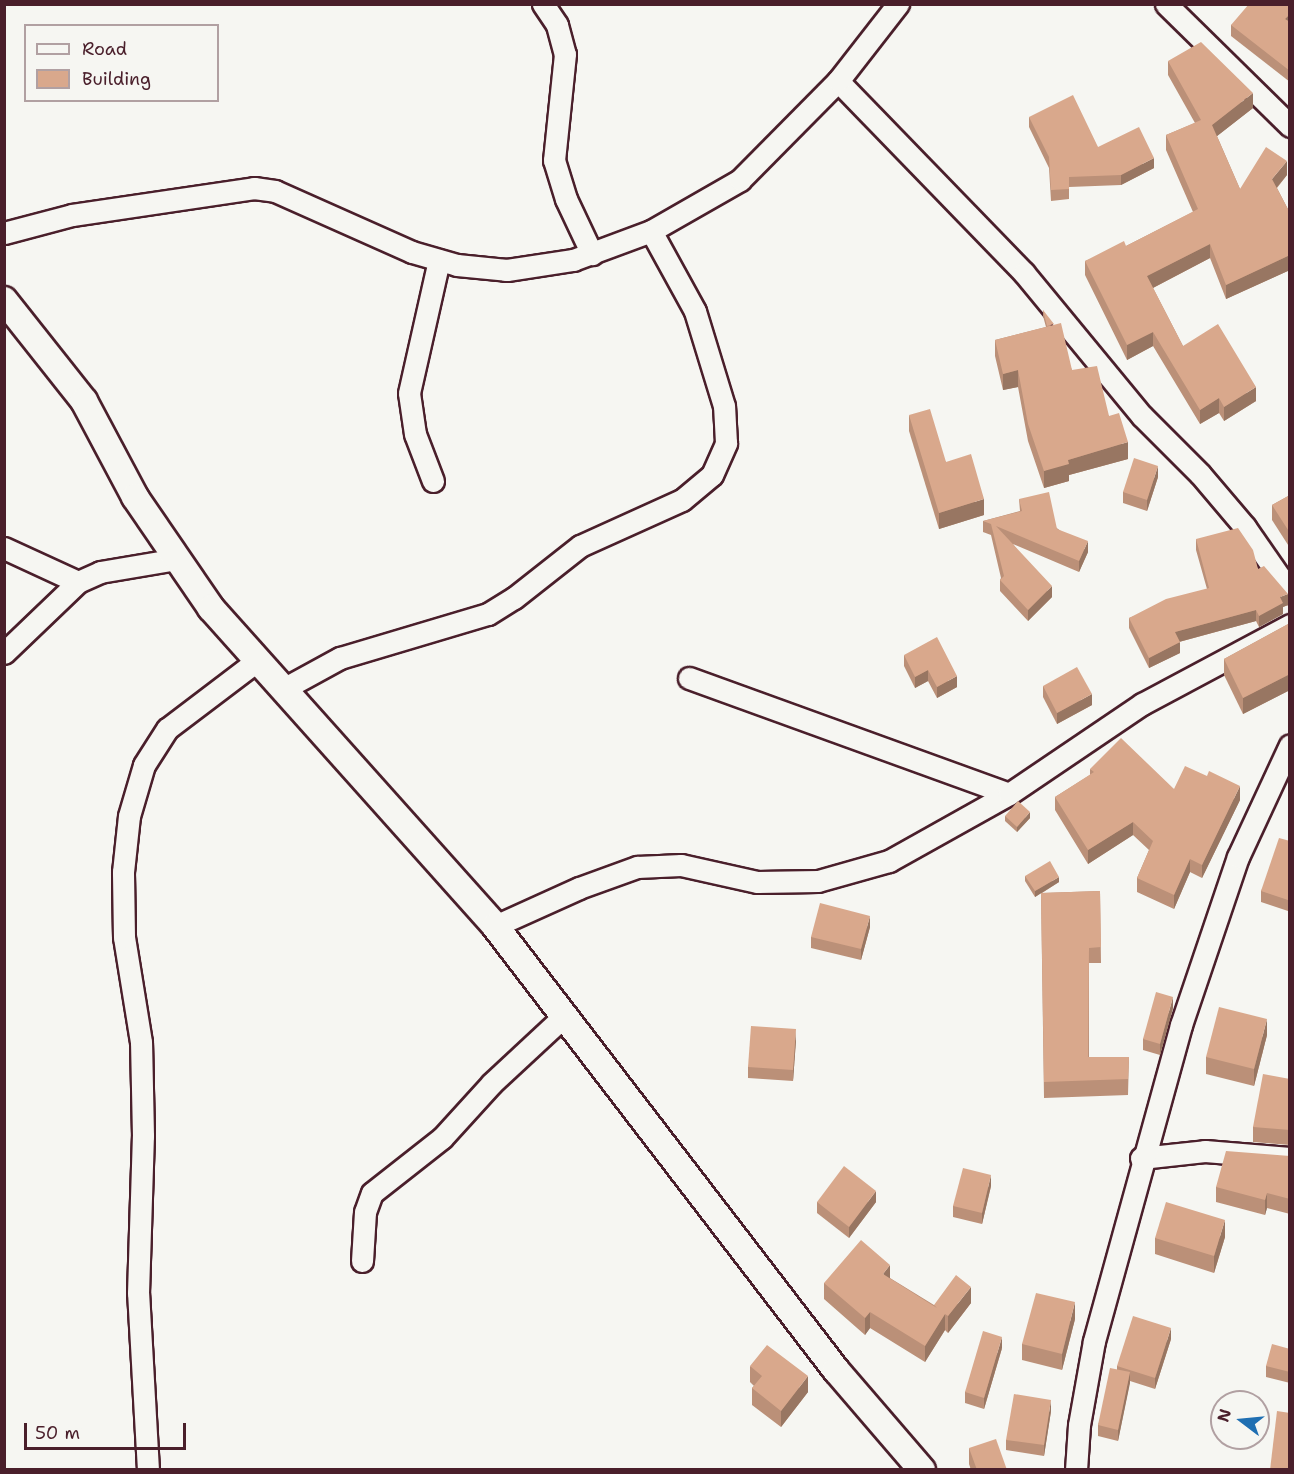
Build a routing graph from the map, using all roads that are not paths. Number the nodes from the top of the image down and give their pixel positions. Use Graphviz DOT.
graph roads {
  1 [pos="543,4"];
  2 [pos="898,4"];
  3 [pos="1166,4"];
  4 [pos="838,81"];
  5 [pos="1290,126"];
  6 [pos="651,231"];
  7 [pos="4,233"];
  8 [pos="592,254"];
  9 [pos="439,260"];
  10 [pos="4,300"];
  11 [pos="433,482"];
  12 [pos="4,548"];
  13 [pos="177,559"];
  14 [pos="78,582"];
  15 [pos="1290,592"];
  16 [pos="1290,625"];
  17 [pos="4,653"];
  18 [pos="258,660"];
  19 [pos="688,678"];
  20 [pos="285,688"];
  21 [pos="1290,745"];
  22 [pos="1009,794"];
  23 [pos="495,926"];
  24 [pos="562,1017"];
  25 [pos="1141,1158"];
  26 [pos="1290,1158"];
  27 [pos="362,1261"];
  28 [pos="148,1470"];
  29 [pos="922,1470"];
  30 [pos="1076,1470"];
  1 -- 8 [label="street"];
  2 -- 4 [label="street"];
  3 -- 5 [label="street"];
  4 -- 6 [label="street"];
  4 -- 15 [label="street"];
  6 -- 8 [label="street"];
  6 -- 20 [label="street"];
  7 -- 9 [label="street"];
  8 -- 9 [label="street"];
  9 -- 11 [label="street"];
  10 -- 13 [label="street"];
  12 -- 14 [label="street"];
  13 -- 14 [label="street"];
  13 -- 18 [label="street"];
  14 -- 17 [label="street"];
  16 -- 22 [label="street"];
  18 -- 20 [label="street"];
  18 -- 28 [label="street"];
  19 -- 22 [label="street"];
  20 -- 23 [label="street"];
  21 -- 25 [label="street"];
  22 -- 23 [label="street"];
  23 -- 24 [label="street"];
  24 -- 27 [label="street"];
  24 -- 29 [label="street"];
  25 -- 26 [label="street"];
  25 -- 30 [label="street"];
}
